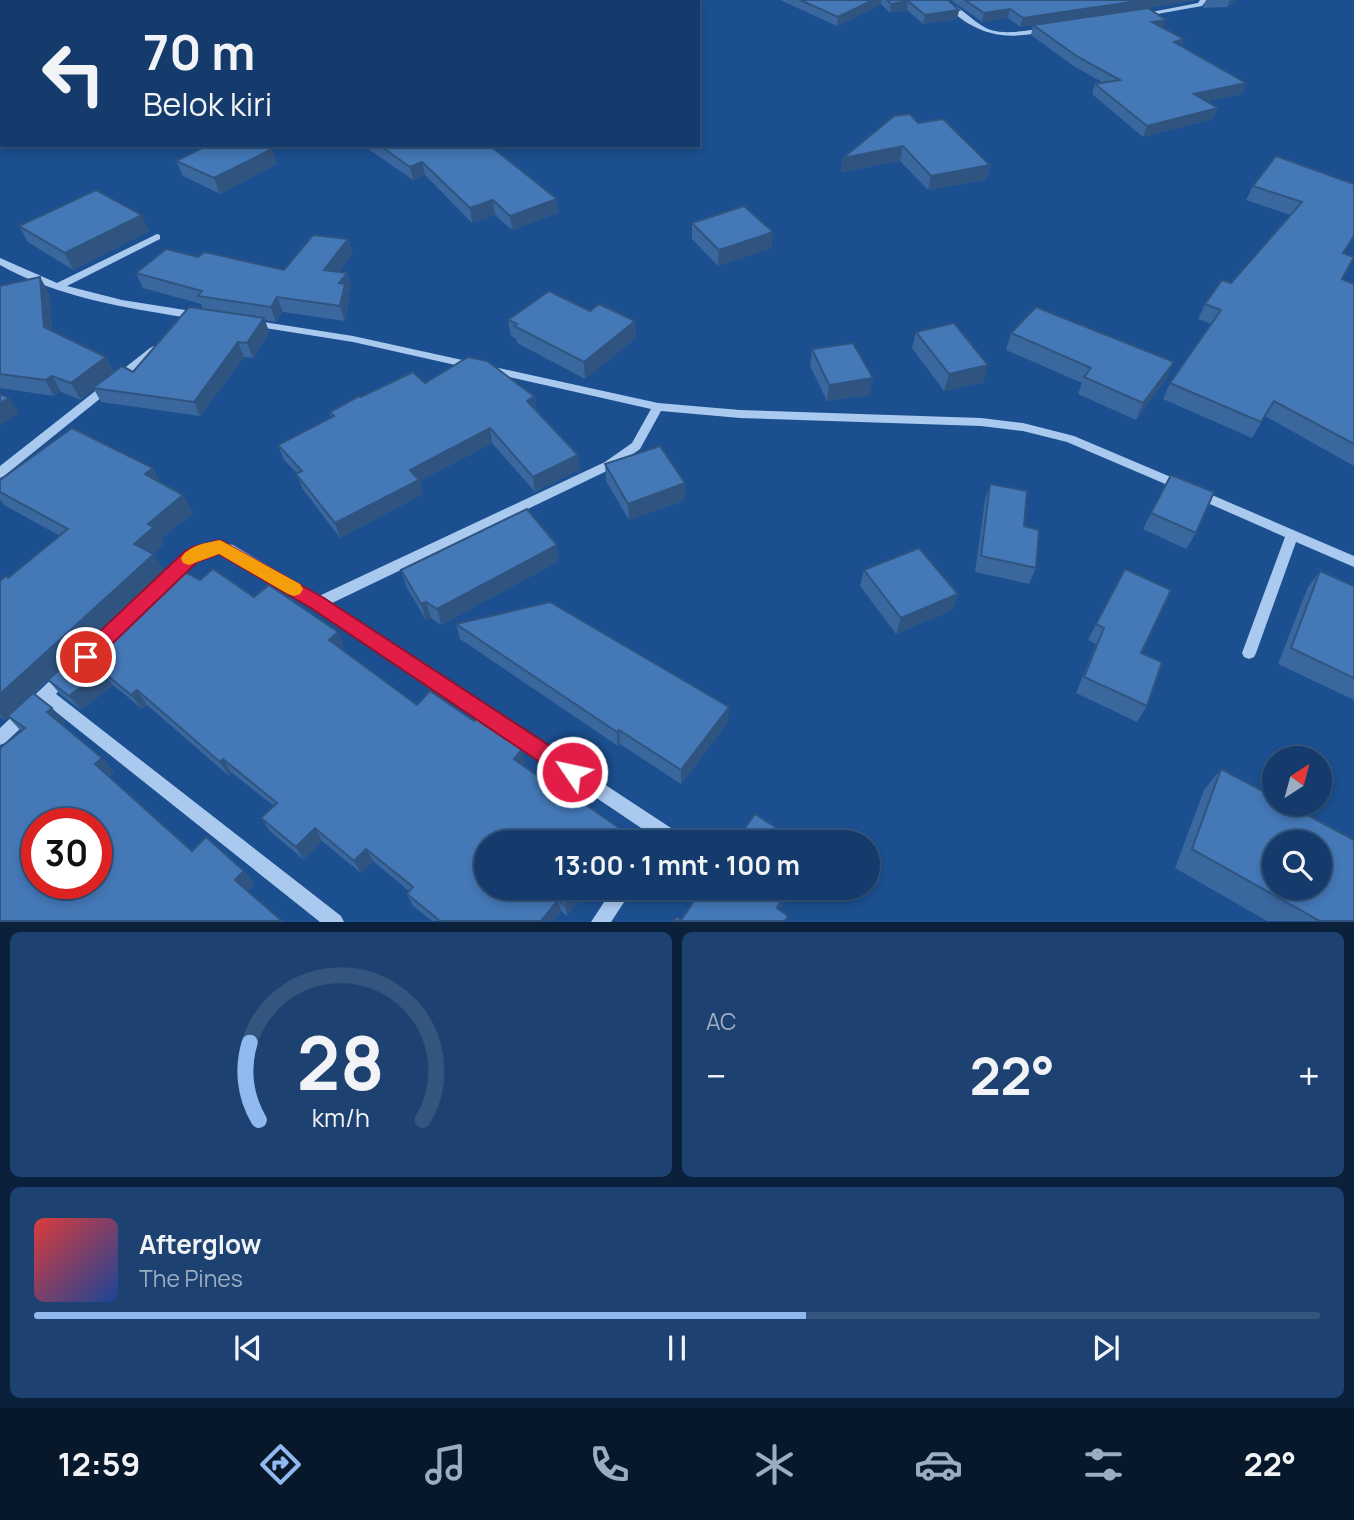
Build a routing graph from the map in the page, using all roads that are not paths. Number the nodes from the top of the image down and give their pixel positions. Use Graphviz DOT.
graph roads {
  1 [pos="943,0"];
  2 [pos="1204,0"];
  3 [pos="1134,16"];
  4 [pos="1054,29"];
  5 [pos="157,237"];
  6 [pos="0,261"];
  7 [pos="56,287"];
  8 [pos="212,317"];
  9 [pos="238,321"];
  10 [pos="166,338"];
  11 [pos="658,407"];
  12 [pos="0,473"];
  13 [pos="1292,535"];
  14 [pos="1354,562"];
  15 [pos="153,593"];
  16 [pos="318,603"];
  17 [pos="1250,653"];
  18 [pos="76,666"];
  19 [pos="46,695"];
  20 [pos="0,738"];
  21 [pos="659,830"];
  22 [pos="616,900"];
  23 [pos="335,922"];
  24 [pos="600,922"];
  1 -- 4 [label="street"];
  2 -- 3 [label="street"];
  5 -- 7 [label="street"];
  6 -- 7 [label="street"];
  7 -- 8 [label="street"];
  9 -- 11 [label="street"];
  10 -- 12 [label="street"];
  11 -- 13 [label="street"];
  11 -- 16 [label="street"];
  13 -- 14 [label="street"];
  13 -- 17 [label="street"];
  15 -- 16 [label="street"];
  16 -- 21 [label="street"];
  18 -- 19 [label="street"];
  19 -- 20 [label="street"];
  19 -- 23 [label="street"];
  22 -- 24 [label="street"];
}
